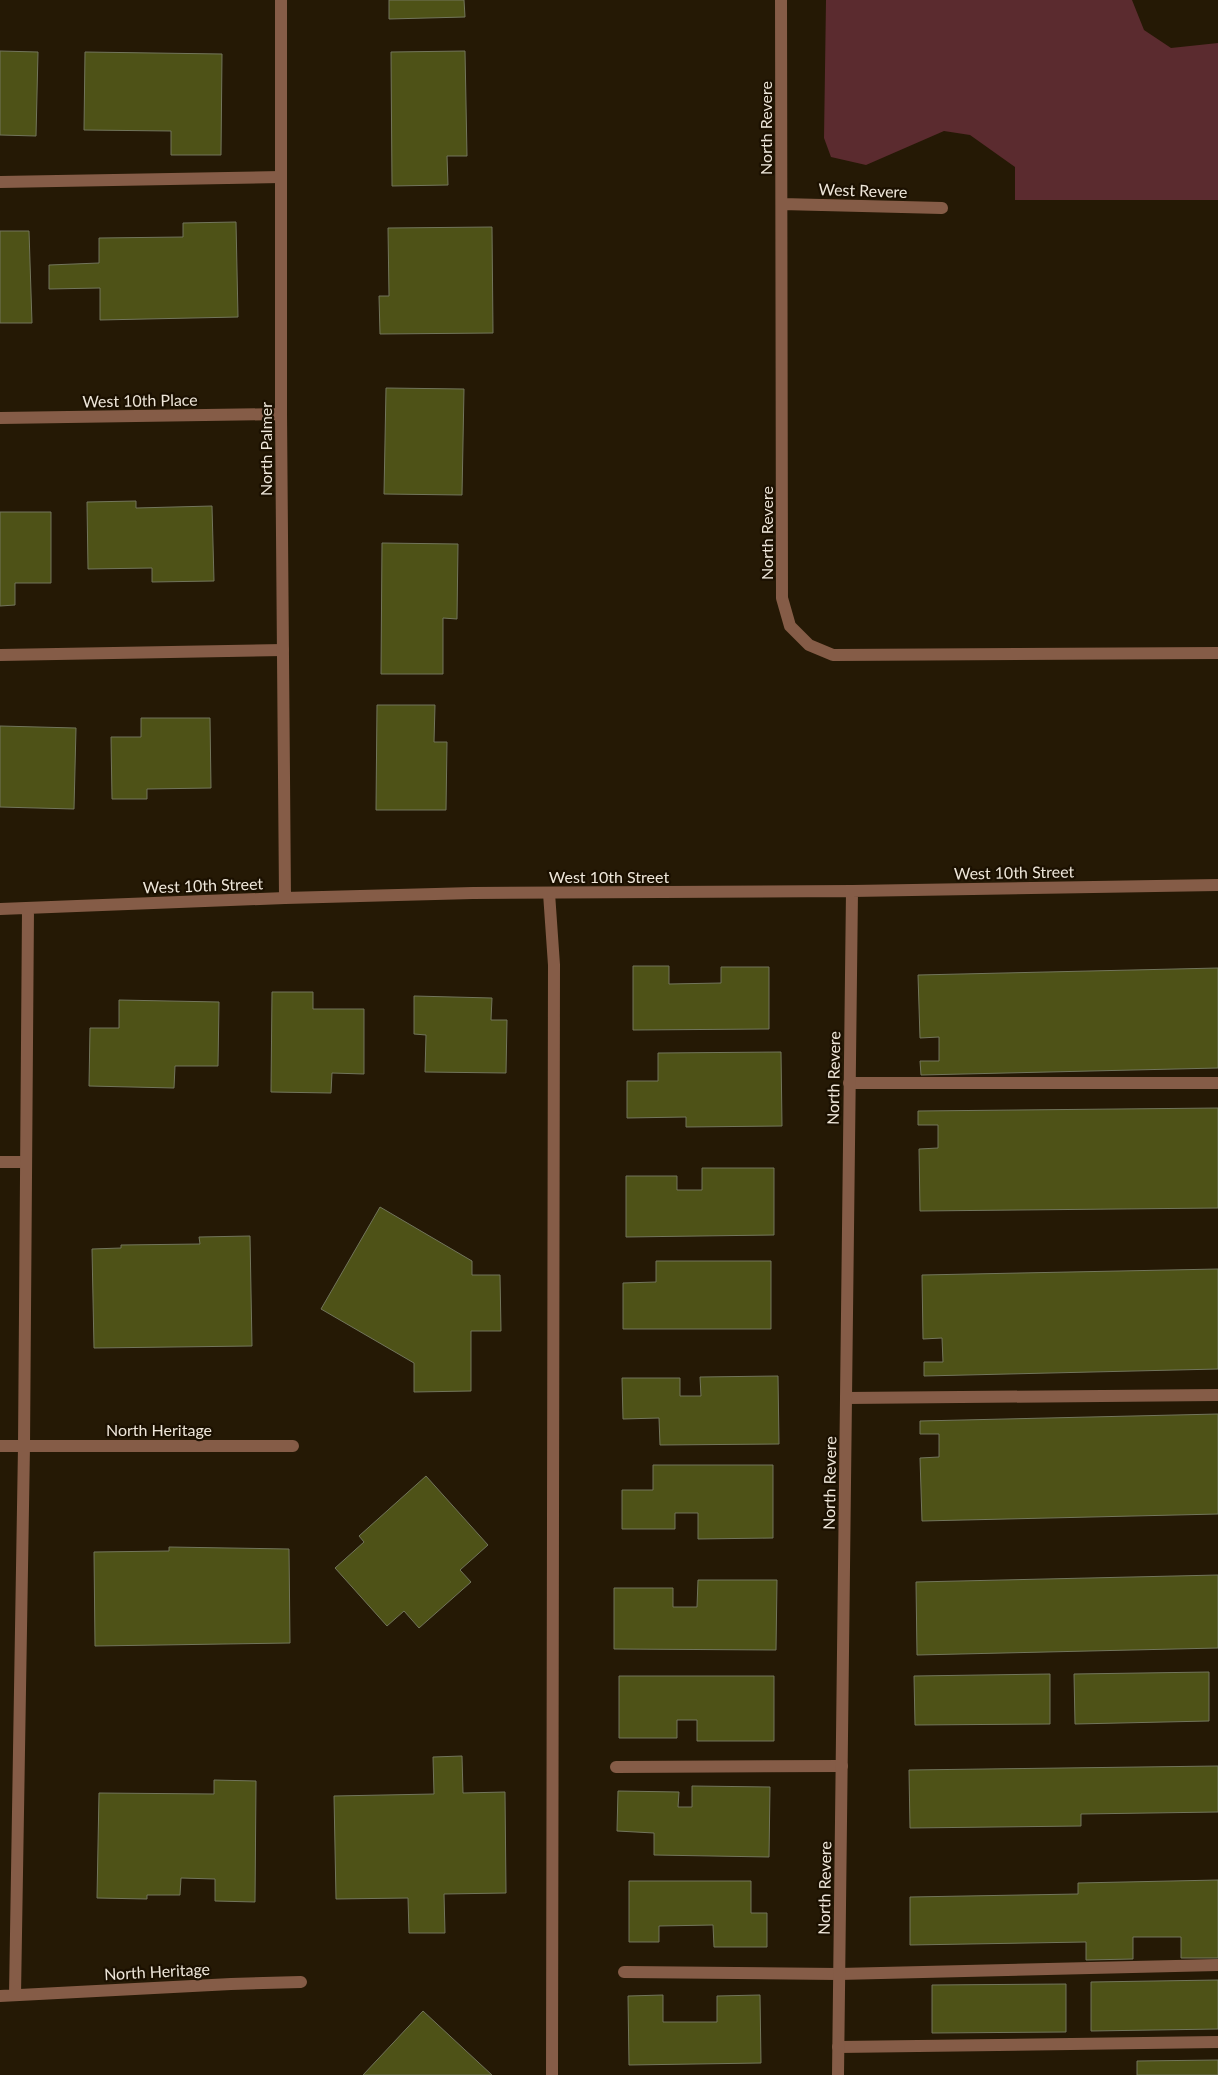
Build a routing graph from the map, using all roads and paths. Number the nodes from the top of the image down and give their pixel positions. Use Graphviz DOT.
graph roads {
  1 [pos="280,0"];
  2 [pos="781,0"];
  3 [pos="280,177"];
  4 [pos="0,182"];
  5 [pos="782,204"];
  6 [pos="942,208"];
  7 [pos="280,414"];
  8 [pos="0,418"];
  9 [pos="283,650"];
  10 [pos="1218,653"];
  11 [pos="0,655"];
  12 [pos="1218,885"];
  13 [pos="852,891"];
  14 [pos="549,893"];
  15 [pos="285,898"];
  16 [pos="0,909"];
  17 [pos="28,909"];
  18 [pos="1218,1082"];
  19 [pos="850,1083"];
  20 [pos="0,1162"];
  21 [pos="26,1162"];
  22 [pos="1218,1395"];
  23 [pos="846,1398"];
  24 [pos="0,1446"];
  25 [pos="24,1446"];
  26 [pos="293,1446"];
  27 [pos="842,1766"];
  28 [pos="616,1767"];
  29 [pos="1218,1965"];
  30 [pos="624,1972"];
  31 [pos="839,1974"];
  32 [pos="301,1982"];
  33 [pos="16,1995"];
  34 [pos="0,1996"];
  35 [pos="1218,2042"];
  36 [pos="838,2047"];
  37 [pos="552,2075"];
  38 [pos="838,2075"];
  1 -- 3 [label="street, North Palmer"];
  2 -- 5 [label="street, North Revere"];
  3 -- 4 [label="street"];
  3 -- 7 [label="street, North Palmer"];
  5 -- 6 [label="street, West Revere"];
  5 -- 10 [label="street, North Revere"];
  7 -- 8 [label="street, West 10th Place"];
  7 -- 9 [label="street, North Palmer"];
  9 -- 11 [label="street"];
  9 -- 15 [label="street, North Palmer"];
  12 -- 13 [label="street, West 10th Street"];
  13 -- 14 [label="street, West 10th Street"];
  13 -- 19 [label="street, North Revere"];
  14 -- 15 [label="street, West 10th Street"];
  14 -- 37 [label="street"];
  15 -- 17 [label="street, West 10th Street"];
  16 -- 17 [label="street, West 10th Street"];
  17 -- 21 [label="street"];
  18 -- 19 [label="street"];
  19 -- 23 [label="street, North Revere"];
  20 -- 21 [label="street"];
  21 -- 25 [label="street"];
  22 -- 23 [label="street"];
  23 -- 27 [label="street, North Revere"];
  24 -- 25 [label="street, North Heritage"];
  25 -- 26 [label="street, North Heritage"];
  25 -- 33 [label="street"];
  27 -- 28 [label="street"];
  27 -- 31 [label="street, North Revere"];
  29 -- 31 [label="street"];
  30 -- 31 [label="street"];
  31 -- 36 [label="street, North Revere"];
  32 -- 33 [label="street, North Heritage"];
  33 -- 34 [label="street, North Heritage"];
  35 -- 36 [label="street"];
  36 -- 38 [label="street, North Revere"];
}
